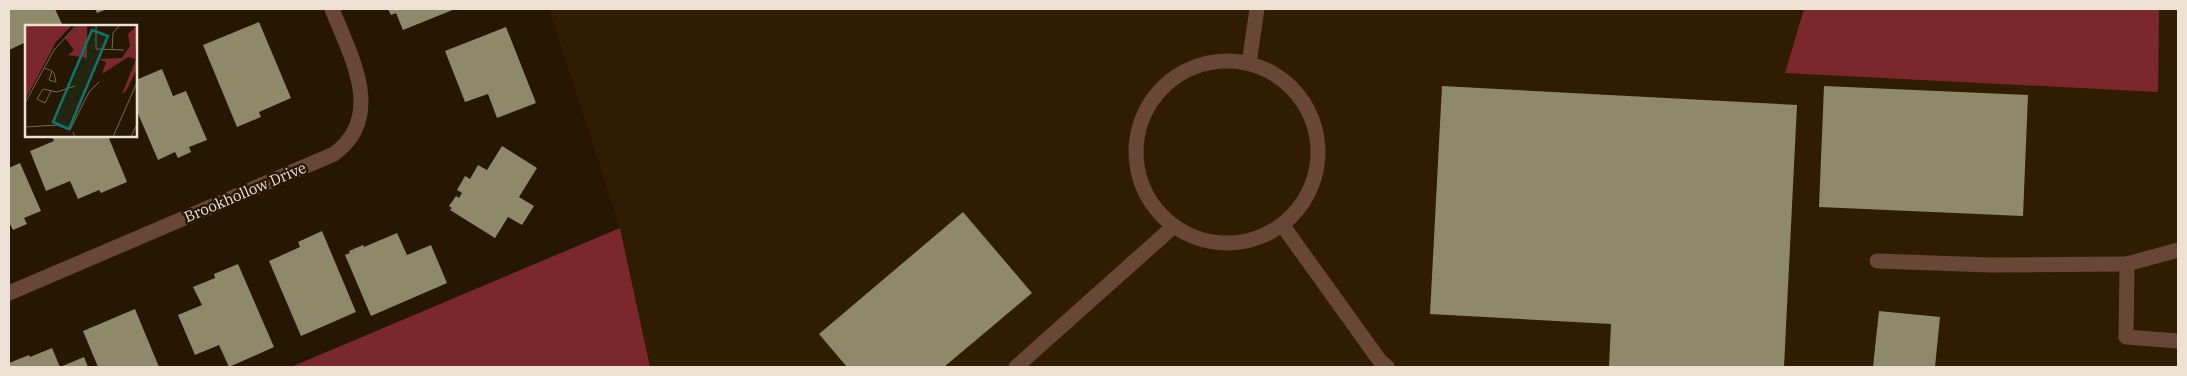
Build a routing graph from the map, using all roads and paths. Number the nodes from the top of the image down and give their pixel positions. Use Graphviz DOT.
graph roads {
  1 [pos="332,9"];
  2 [pos="1257,9"];
  3 [pos="1249,62"];
  4 [pos="1174,226"];
  5 [pos="1283,226"];
  6 [pos="2178,250"];
  7 [pos="1877,261"];
  8 [pos="2127,264"];
  9 [pos="9,293"];
  10 [pos="2178,341"];
  11 [pos="1016,367"];
  12 [pos="1387,367"];
  1 -- 9 [label="street, Brookhollow Drive"];
  2 -- 3 [label="street"];
  3 -- 4 [label="street"];
  3 -- 5 [label="street"];
  4 -- 5 [label="street"];
  4 -- 11 [label="street"];
  5 -- 12 [label="street"];
  6 -- 8 [label="street"];
  7 -- 8 [label="street"];
  8 -- 10 [label="street"];
}
